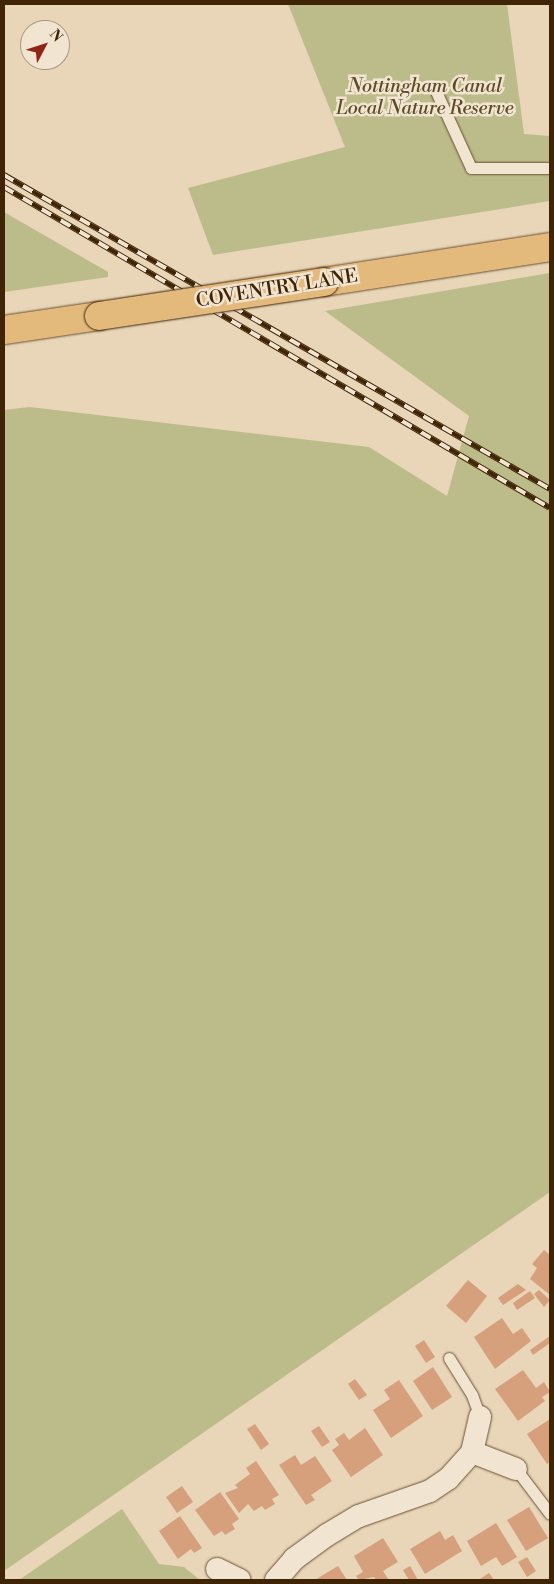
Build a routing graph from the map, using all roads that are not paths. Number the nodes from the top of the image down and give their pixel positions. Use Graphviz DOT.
graph roads {
  1 [pos="434,87"];
  2 [pos="550,168"];
  3 [pos="550,247"];
  4 [pos="4,330"];
  5 [pos="449,1358"];
  6 [pos="480,1417"];
  7 [pos="472,1452"];
  8 [pos="516,1468"];
  9 [pos="550,1514"];
  10 [pos="217,1569"];
  11 [pos="240,1580"];
  12 [pos="276,1580"];
  1 -- 2 [label="lane"];
  3 -- 4 [label="main road, COVENTRY LANE, bridge"];
  5 -- 6 [label="lane"];
  6 -- 7 [label="street"];
  7 -- 8 [label="street"];
  7 -- 12 [label="street"];
  8 -- 9 [label="lane"];
  10 -- 11 [label="street"];
}
